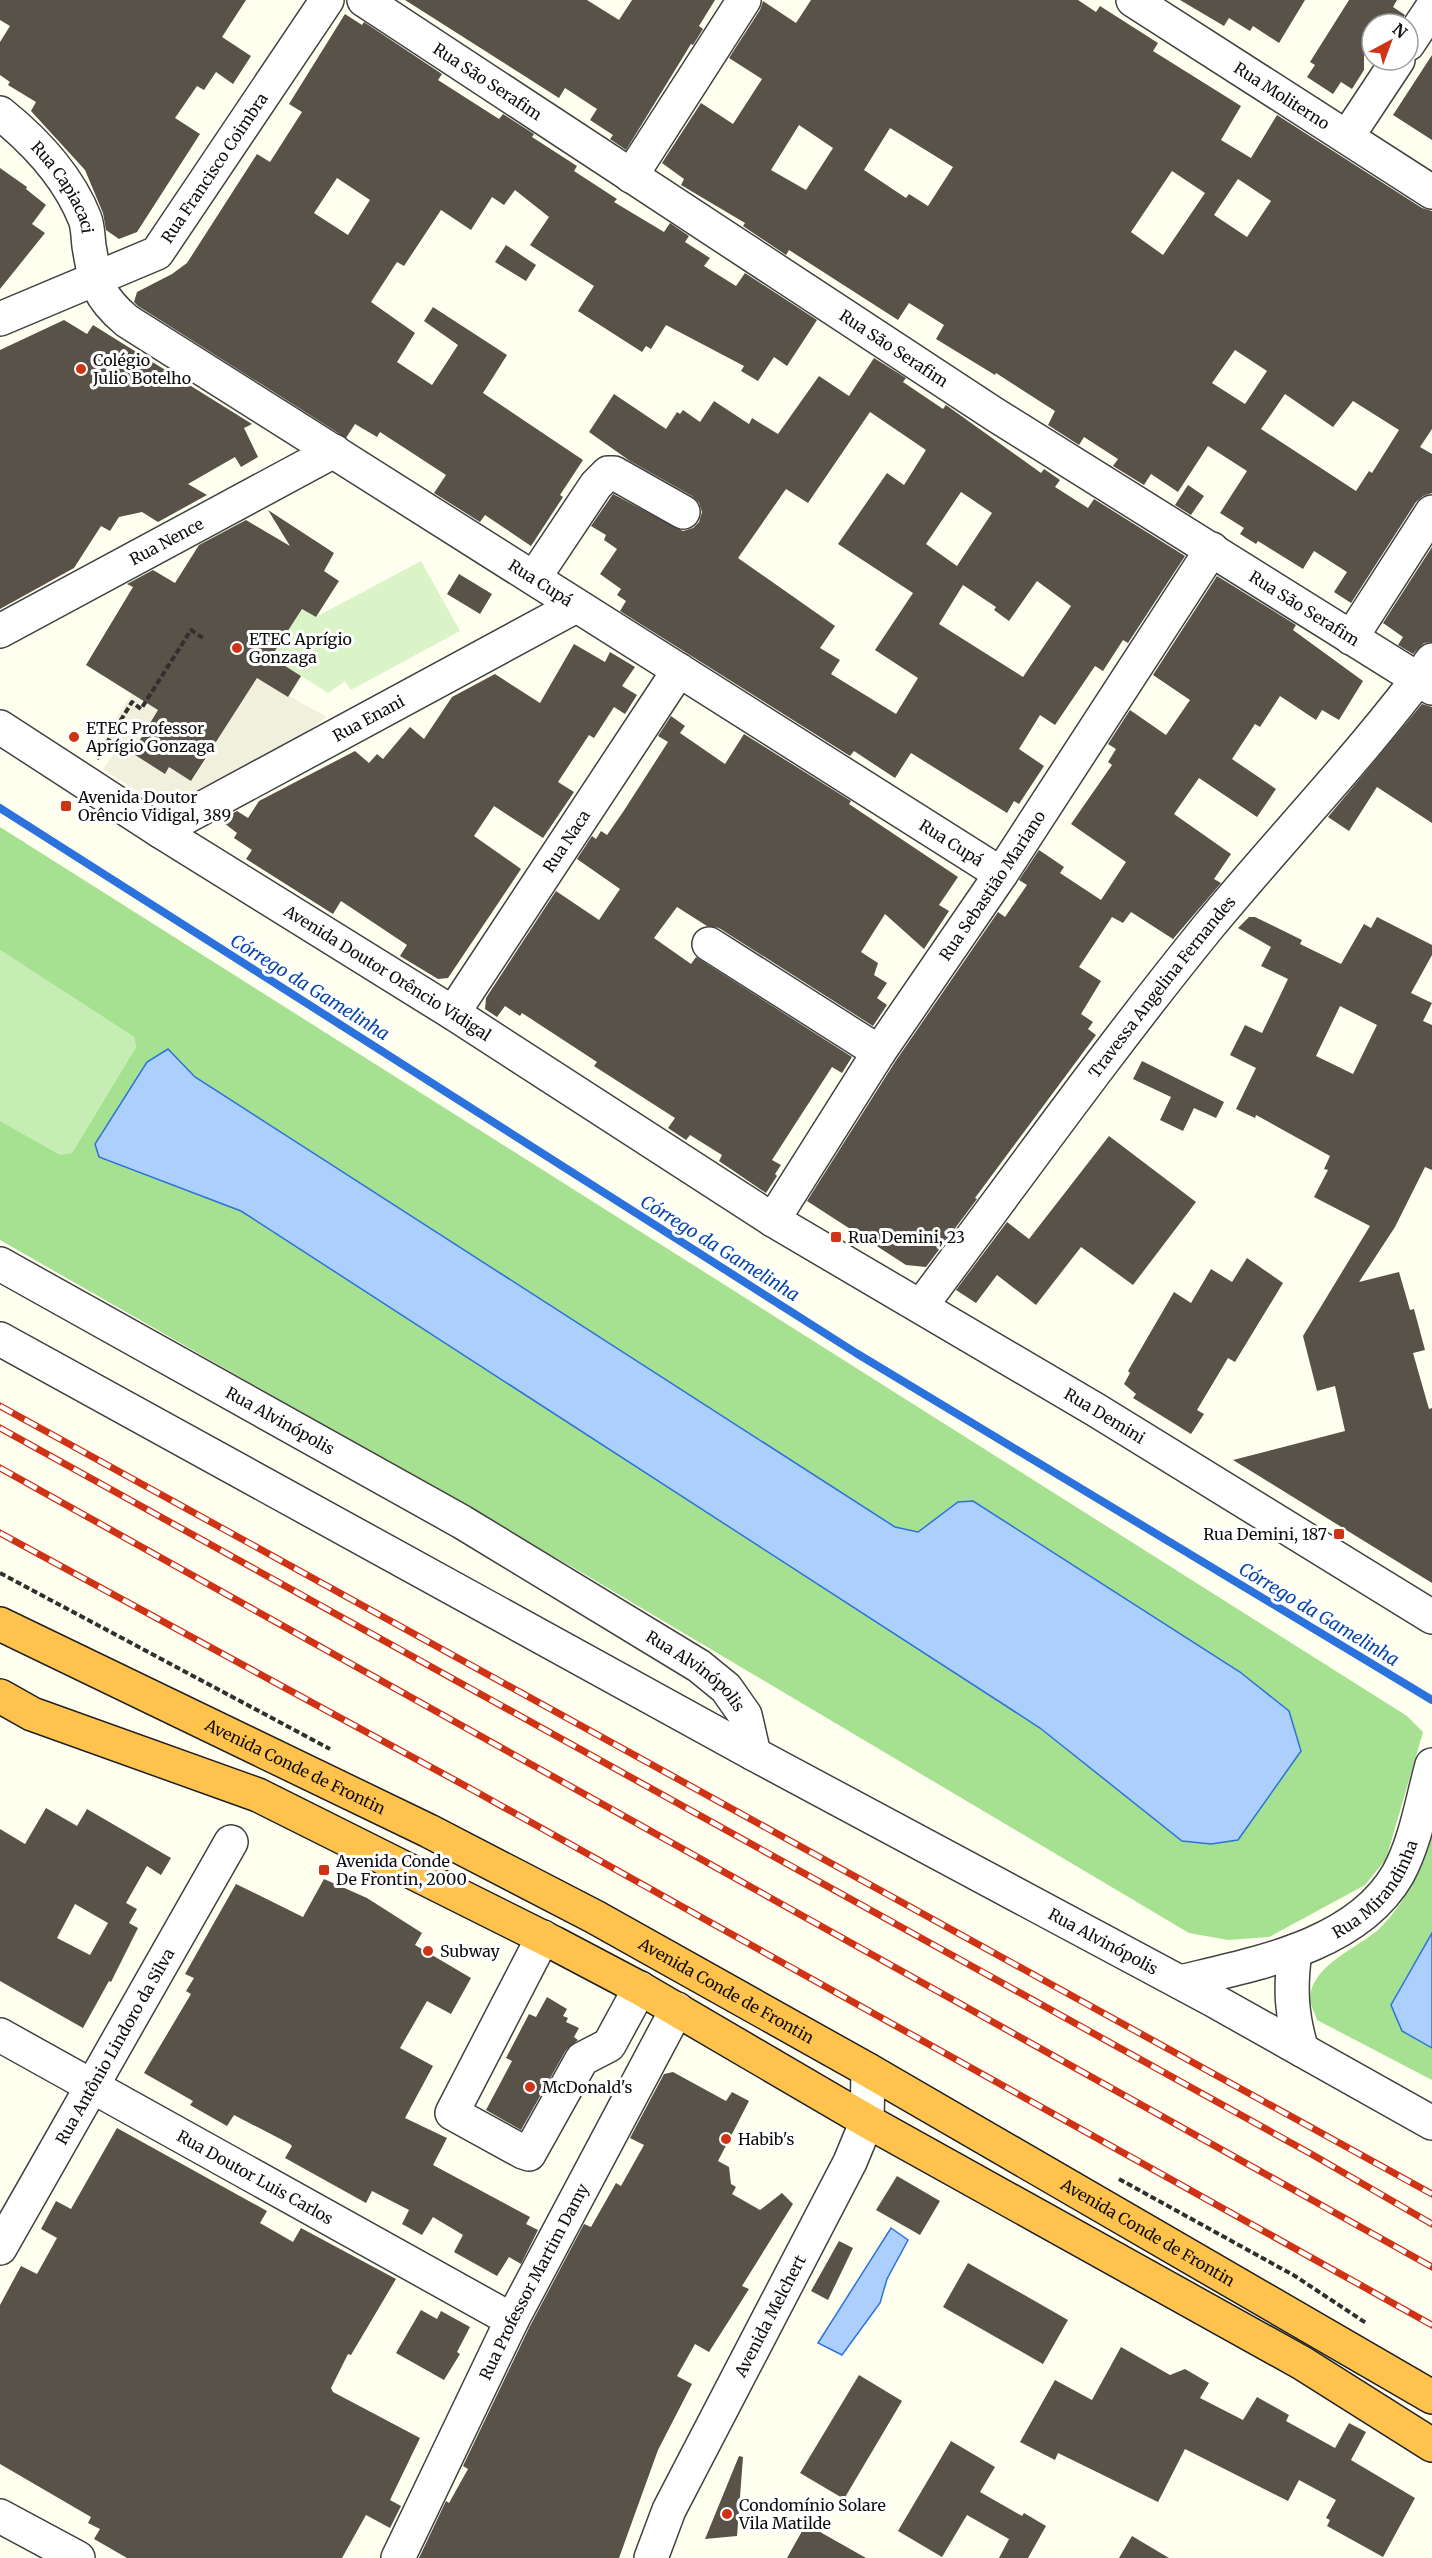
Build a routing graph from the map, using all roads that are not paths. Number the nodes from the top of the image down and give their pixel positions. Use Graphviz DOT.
graph roads {
  1 [pos="327,0"];
  2 [pos="364,0"];
  3 [pos="744,0"];
  4 [pos="1141,2"];
  5 [pos="1432,8"];
  6 [pos="1420,26"];
  7 [pos="1390,72"];
  8 [pos="0,113"];
  9 [pos="1347,137"];
  10 [pos="631,176"];
  11 [pos="1432,192"];
  12 [pos="95,278"];
  13 [pos="0,320"];
  14 [pos="334,451"];
  15 [pos="683,512"];
  16 [pos="1432,512"];
  17 [pos="1212,549"];
  18 [pos="534,578"];
  19 [pos="576,606"];
  20 [pos="0,631"];
  21 [pos="1352,638"];
  22 [pos="679,670"];
  23 [pos="1427,676"];
  24 [pos="0,727"];
  25 [pos="160,831"];
  26 [pos="1001,874"];
  27 [pos="710,944"];
  28 [pos="453,1012"];
  29 [pos="879,1052"];
  30 [pos="773,1220"];
  31 [pos="0,1264"];
  32 [pos="921,1306"];
  33 [pos="0,1339"];
  34 [pos="1432,1617"];
  35 [pos="0,1624"];
  36 [pos="0,1645"];
  37 [pos="0,1696"];
  38 [pos="218,1731"];
  39 [pos="754,1754"];
  40 [pos="1432,1765"];
  41 [pos="231,1842"];
  42 [pos="543,1937"];
  43 [pos="1295,1951"];
  44 [pos="1180,1982"];
  45 [pos="640,1988"];
  46 [pos="677,2010"];
  47 [pos="0,2035"];
  48 [pos="1302,2050"];
  49 [pos="868,2070"];
  50 [pos="91,2085"];
  51 [pos="867,2121"];
  52 [pos="1432,2123"];
  53 [pos="0,2248"];
  54 [pos="512,2319"];
  55 [pos="1432,2397"];
  56 [pos="1432,2445"];
  57 [pos="0,2516"];
  58 [pos="78,2558"];
  59 [pos="398,2558"];
  60 [pos="651,2558"];
  1 -- 12 [label="street, Rua Francisco Coimbra"];
  2 -- 10 [label="street, Rua São Serafim"];
  3 -- 10 [label="street"];
  4 -- 9 [label="street, Rua Moliterno"];
  5 -- 6 [label="street"];
  7 -- 9 [label="street"];
  8 -- 12 [label="street, Rua Capiacaci"];
  9 -- 11 [label="street, Rua Moliterno"];
  10 -- 17 [label="street, Rua São Serafim"];
  12 -- 13 [label="street, Rua Francisco Coimbra"];
  12 -- 14 [label="street, Rua Cupá"];
  14 -- 18 [label="street, Rua Cupá"];
  14 -- 20 [label="street, Rua Nence"];
  15 -- 18 [label="street"];
  16 -- 21 [label="street"];
  17 -- 21 [label="street, Rua São Serafim"];
  17 -- 26 [label="street, Rua Sebastião Mariano"];
  18 -- 19 [label="street, Rua Cupá"];
  19 -- 22 [label="street, Rua Cupá"];
  19 -- 25 [label="street, Rua Enani"];
  21 -- 23 [label="street, Rua São Serafim"];
  22 -- 26 [label="street, Rua Cupá"];
  22 -- 28 [label="street, Rua Naca"];
  23 -- 32 [label="street, Travessa Angelina Fernandes"];
  24 -- 25 [label="street, Avenida Doutor Orêncio Vidigal"];
  25 -- 28 [label="street, Avenida Doutor Orêncio Vidigal"];
  26 -- 29 [label="street, Rua Sebastião Mariano"];
  27 -- 29 [label="street"];
  28 -- 30 [label="street, Avenida Doutor Orêncio Vidigal"];
  29 -- 30 [label="street, Rua Sebastião Mariano"];
  30 -- 32 [label="street, Rua Demini"];
  31 -- 39 [label="street, Rua Alvinópolis"];
  32 -- 34 [label="street, Rua Demini"];
  33 -- 39 [label="street"];
  35 -- 38 [label="highway, Avenida Conde de Frontin"];
  36 -- 38 [label="highway"];
  37 -- 42 [label="highway"];
  38 -- 49 [label="highway, Avenida Conde de Frontin"];
  39 -- 44 [label="street, Rua Alvinópolis"];
  40 -- 43 [label="street, Rua Mirandinha"];
  41 -- 50 [label="street, Rua Antônio Lindoro da Silva"];
  42 -- 45 [label="highway"];
  42 -- 45 [label="street"];
  43 -- 44 [label="street, Rua Mirandinha"];
  43 -- 48 [label="street"];
  44 -- 48 [label="street, Rua Alvinópolis"];
  45 -- 46 [label="highway"];
  46 -- 51 [label="highway"];
  46 -- 54 [label="street, Rua Professor Martim Damy"];
  47 -- 50 [label="street, Rua Doutor Luis Carlos"];
  48 -- 52 [label="street, Rua Alvinópolis"];
  49 -- 51 [label="street, Avenida Melchert"];
  49 -- 55 [label="highway, Avenida Conde de Frontin"];
  50 -- 53 [label="street, Rua Antônio Lindoro da Silva"];
  50 -- 54 [label="street, Rua Doutor Luis Carlos"];
  51 -- 56 [label="highway"];
  51 -- 60 [label="street, Avenida Melchert"];
  54 -- 59 [label="street, Rua Professor Martim Damy"];
  57 -- 58 [label="street"];
}
